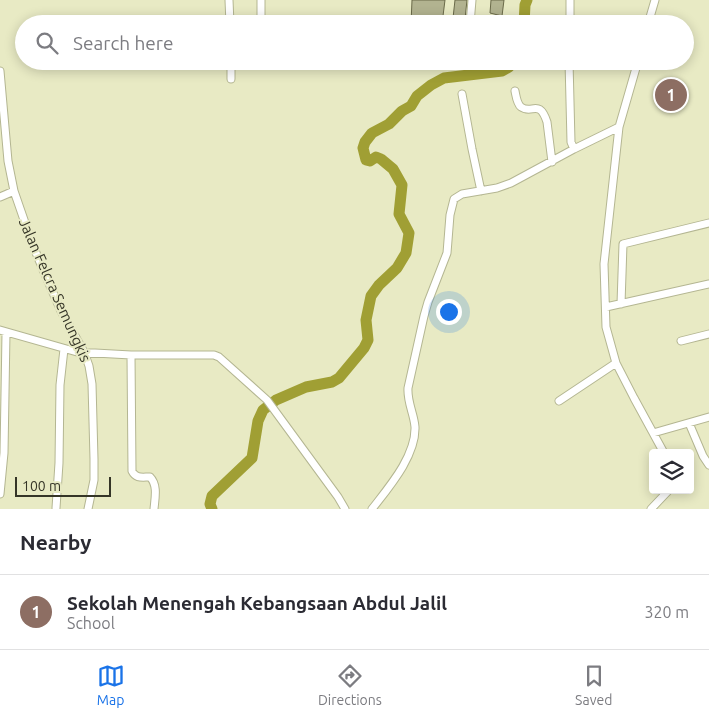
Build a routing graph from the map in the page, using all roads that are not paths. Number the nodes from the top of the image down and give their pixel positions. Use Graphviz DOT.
graph roads {
  1 [pos="230,0"];
  2 [pos="261,0"];
  3 [pos="472,0"];
  4 [pos="570,0"];
  5 [pos="655,0"];
  6 [pos="230,15"];
  7 [pos="262,15"];
  8 [pos="471,15"];
  9 [pos="570,15"];
  10 [pos="651,15"];
  11 [pos="231,70"];
  12 [pos="569,70"];
  13 [pos="635,70"];
  14 [pos="0,71"];
  15 [pos="231,79"];
  16 [pos="514,91"];
  17 [pos="462,94"];
  18 [pos="619,128"];
  19 [pos="574,149"];
  20 [pos="552,162"];
  21 [pos="14,191"];
  22 [pos="481,191"];
  23 [pos="0,197"];
  24 [pos="709,223"];
  25 [pos="709,284"];
  26 [pos="621,304"];
  27 [pos="606,308"];
  28 [pos="3,332"];
  29 [pos="709,334"];
  30 [pos="681,341"];
  31 [pos="64,349"];
  32 [pos="84,352"];
  33 [pos="131,355"];
  34 [pos="616,363"];
  35 [pos="559,401"];
  36 [pos="709,417"];
  37 [pos="688,423"];
  38 [pos="653,434"];
  39 [pos="662,449"];
  40 [pos="709,465"];
  41 [pos="0,494"];
  42 [pos="665,494"];
  43 [pos="56,508"];
  44 [pos="88,509"];
  45 [pos="154,509"];
  46 [pos="345,509"];
  47 [pos="372,509"];
  48 [pos="651,509"];
  1 -- 6 [label="street"];
  2 -- 7 [label="street"];
  3 -- 8 [label="street"];
  4 -- 9 [label="street"];
  5 -- 10 [label="street"];
  11 -- 15 [label="street"];
  12 -- 19 [label="street"];
  13 -- 18 [label="street"];
  14 -- 21 [label="street, Jalan Felcra Semungkis"];
  16 -- 20 [label="street"];
  17 -- 22 [label="street"];
  18 -- 19 [label="street"];
  18 -- 27 [label="street"];
  19 -- 20 [label="street"];
  20 -- 22 [label="street"];
  21 -- 23 [label="street"];
  21 -- 32 [label="street, Jalan Felcra Semungkis"];
  22 -- 47 [label="street"];
  24 -- 26 [label="street"];
  25 -- 26 [label="street"];
  26 -- 27 [label="street"];
  27 -- 34 [label="street"];
  28 -- 31 [label="street"];
  28 -- 41 [label="street"];
  29 -- 30 [label="street"];
  31 -- 32 [label="street"];
  31 -- 43 [label="street"];
  32 -- 33 [label="street"];
  32 -- 44 [label="street, Jalan Felcra Semungkis"];
  33 -- 45 [label="street"];
  33 -- 46 [label="street"];
  34 -- 35 [label="street"];
  34 -- 38 [label="street"];
  36 -- 37 [label="street"];
  37 -- 38 [label="street"];
  37 -- 40 [label="street"];
  38 -- 39 [label="street"];
  42 -- 48 [label="street"];
}
